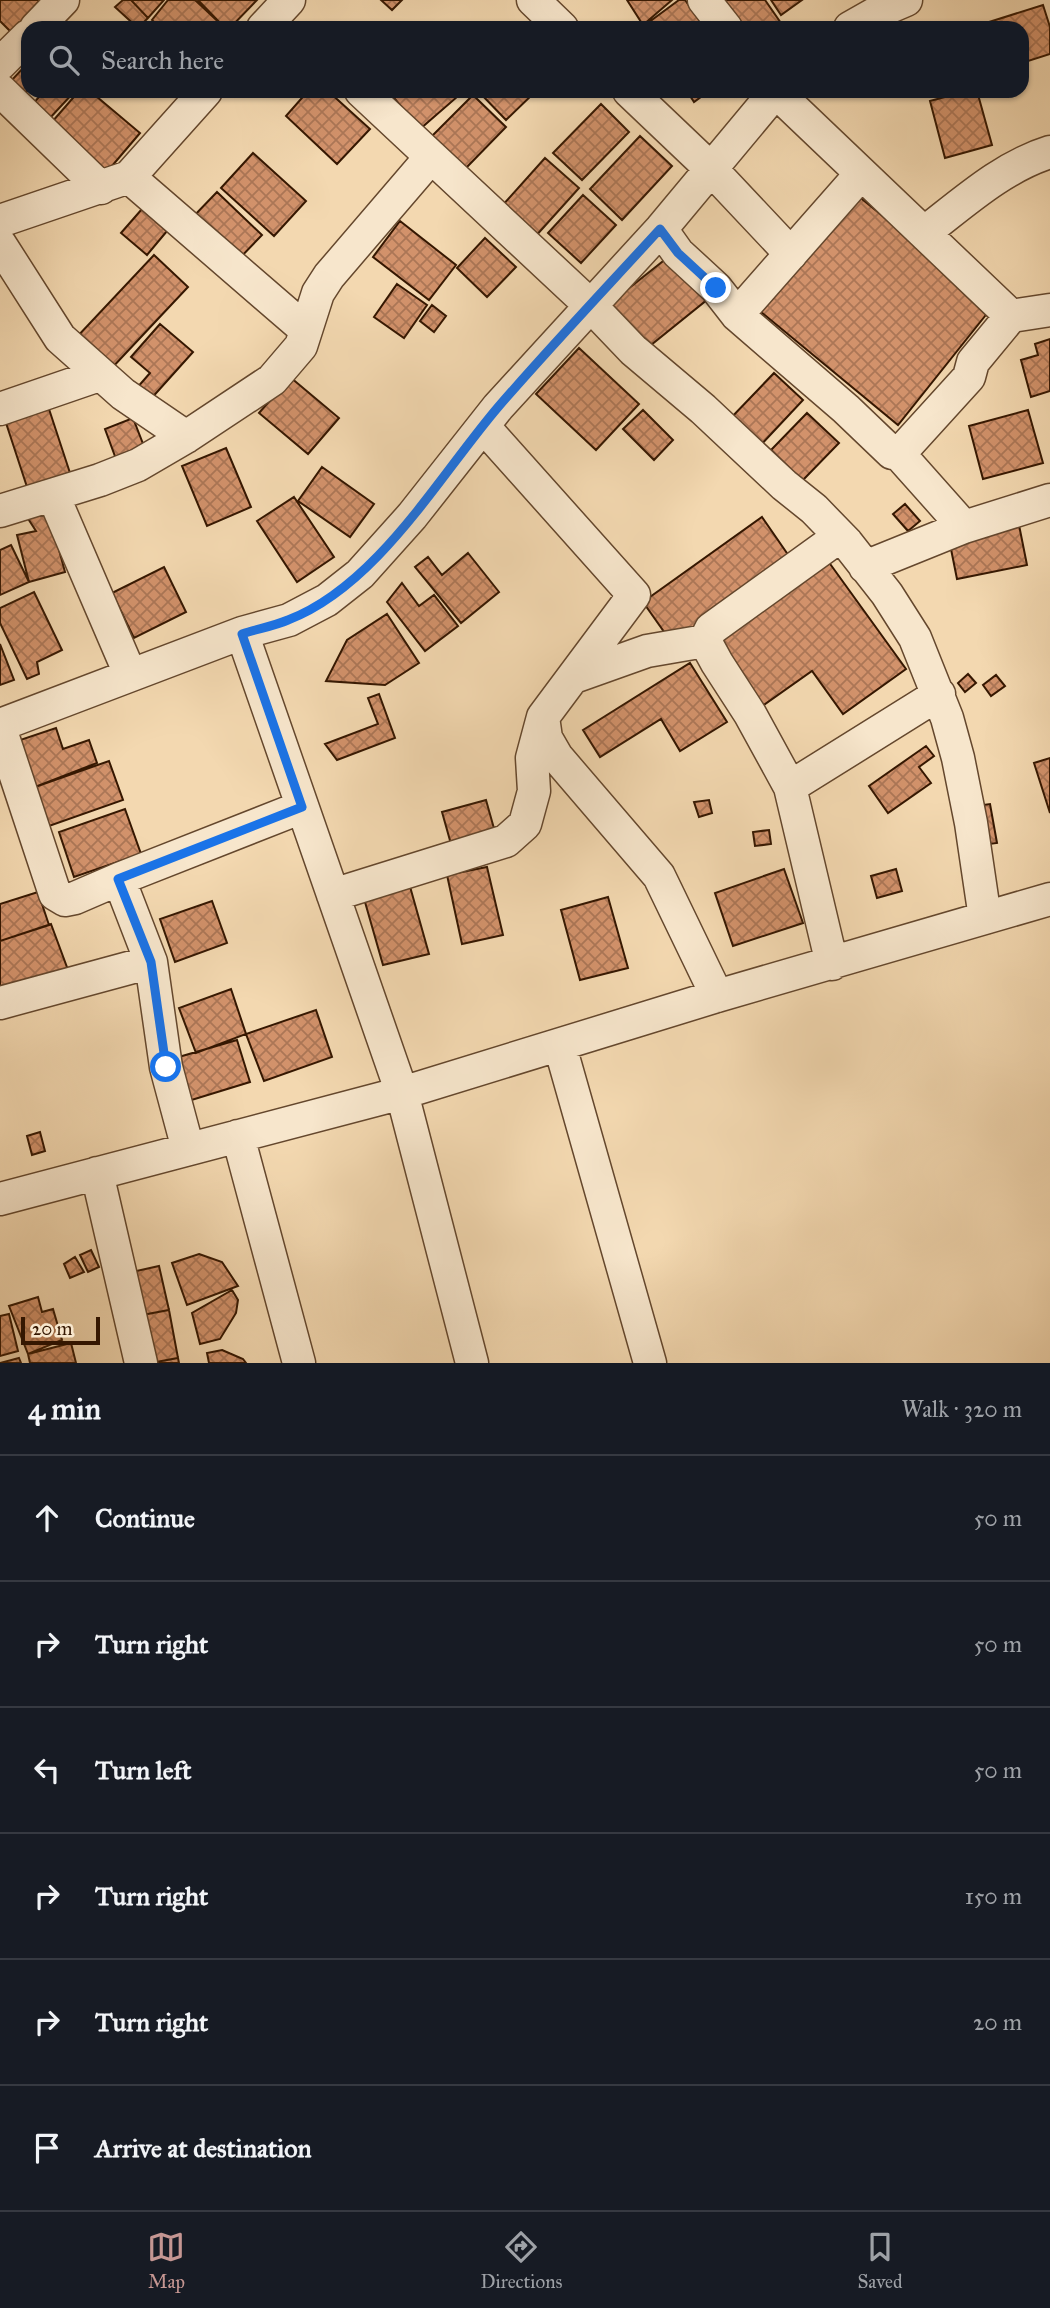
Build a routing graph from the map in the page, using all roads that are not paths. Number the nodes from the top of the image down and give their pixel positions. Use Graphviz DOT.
graph roads {
  1 [pos="63,0"];
  2 [pos="533,0"];
  3 [pos="704,0"];
  4 [pos="906,0"];
  5 [pos="43,21"];
  6 [pos="555,21"];
  7 [pos="720,21"];
  8 [pos="862,21"];
  9 [pos="21,44"];
  10 [pos="1,68"];
  11 [pos="21,88"];
  12 [pos="31,98"];
  13 [pos="199,98"];
  14 [pos="369,98"];
  15 [pos="636,98"];
  16 [pos="769,98"];
  17 [pos="782,98"];
  18 [pos="1050,152"];
  19 [pos="432,157"];
  20 [pos="711,169"];
  21 [pos="861,173"];
  22 [pos="115,182"];
  23 [pos="0,221"];
  24 [pos="660,229"];
  25 [pos="924,233"];
  26 [pos="0,244"];
  27 [pos="790,254"];
  28 [pos="590,305"];
  29 [pos="1050,310"];
  30 [pos="737,315"];
  31 [pos="1011,317"];
  32 [pos="306,330"];
  33 [pos="99,374"];
  34 [pos="0,409"];
  35 [pos="483,426"];
  36 [pos="186,437"];
  37 [pos="900,454"];
  38 [pos="53,495"];
  39 [pos="1050,500"];
  40 [pos="0,511"];
  41 [pos="964,527"];
  42 [pos="840,536"];
  43 [pos="865,567"];
  44 [pos="242,634"];
  45 [pos="705,641"];
  46 [pos="130,674"];
  47 [pos="574,677"];
  48 [pos="939,694"];
  49 [pos="543,718"];
  50 [pos="0,727"];
  51 [pos="790,787"];
  52 [pos="302,807"];
  53 [pos="118,879"];
  54 [pos="333,895"];
  55 [pos="1050,899"];
  56 [pos="985,918"];
  57 [pos="151,962"];
  58 [pos="832,964"];
  59 [pos="717,996"];
  60 [pos="0,1003"];
  61 [pos="560,1045"];
  62 [pos="402,1093"];
  63 [pos="238,1136"];
  64 [pos="188,1150"];
  65 [pos="97,1173"];
  66 [pos="0,1199"];
  67 [pos="141,1363"];
  68 [pos="299,1363"];
  69 [pos="472,1363"];
  70 [pos="650,1363"];
  1 -- 5 [label="street"];
  2 -- 6 [label="street"];
  3 -- 7 [label="street"];
  4 -- 8 [label="street"];
  9 -- 10 [label="street"];
  10 -- 11 [label="street"];
  12 -- 22 [label="street"];
  13 -- 22 [label="street"];
  14 -- 19 [label="street"];
  15 -- 20 [label="street"];
  16 -- 20 [label="street"];
  17 -- 21 [label="street"];
  18 -- 25 [label="street"];
  19 -- 28 [label="street"];
  19 -- 32 [label="street"];
  20 -- 24 [label="street"];
  20 -- 27 [label="street"];
  21 -- 25 [label="street"];
  21 -- 27 [label="street"];
  22 -- 23 [label="street"];
  22 -- 32 [label="street"];
  24 -- 28 [label="street"];
  24 -- 30 [label="street"];
  25 -- 31 [label="street"];
  26 -- 33 [label="street"];
  27 -- 30 [label="street"];
  28 -- 35 [label="street"];
  28 -- 42 [label="street"];
  29 -- 31 [label="street"];
  30 -- 37 [label="street"];
  31 -- 37 [label="street"];
  32 -- 36 [label="street"];
  33 -- 34 [label="street"];
  33 -- 36 [label="street"];
  35 -- 44 [label="street"];
  35 -- 47 [label="street"];
  36 -- 38 [label="street"];
  37 -- 41 [label="street"];
  38 -- 40 [label="street"];
  38 -- 46 [label="street"];
  39 -- 41 [label="street"];
  41 -- 43 [label="street"];
  42 -- 43 [label="street"];
  42 -- 45 [label="street"];
  43 -- 48 [label="street"];
  44 -- 46 [label="street"];
  44 -- 52 [label="street"];
  45 -- 47 [label="street"];
  45 -- 51 [label="street"];
  46 -- 50 [label="street"];
  47 -- 49 [label="street"];
  48 -- 51 [label="street"];
  48 -- 56 [label="street"];
  49 -- 54 [label="street"];
  49 -- 59 [label="street"];
  50 -- 53 [label="street"];
  51 -- 58 [label="street"];
  52 -- 53 [label="street"];
  52 -- 54 [label="street"];
  53 -- 57 [label="street"];
  54 -- 62 [label="street"];
  55 -- 56 [label="street"];
  56 -- 58 [label="street"];
  57 -- 60 [label="street"];
  57 -- 64 [label="street"];
  58 -- 59 [label="street"];
  59 -- 61 [label="street"];
  61 -- 62 [label="street"];
  61 -- 70 [label="street"];
  62 -- 63 [label="street"];
  62 -- 69 [label="street"];
  63 -- 64 [label="street"];
  63 -- 68 [label="street"];
  64 -- 65 [label="street"];
  65 -- 66 [label="street"];
  65 -- 67 [label="street"];
}
